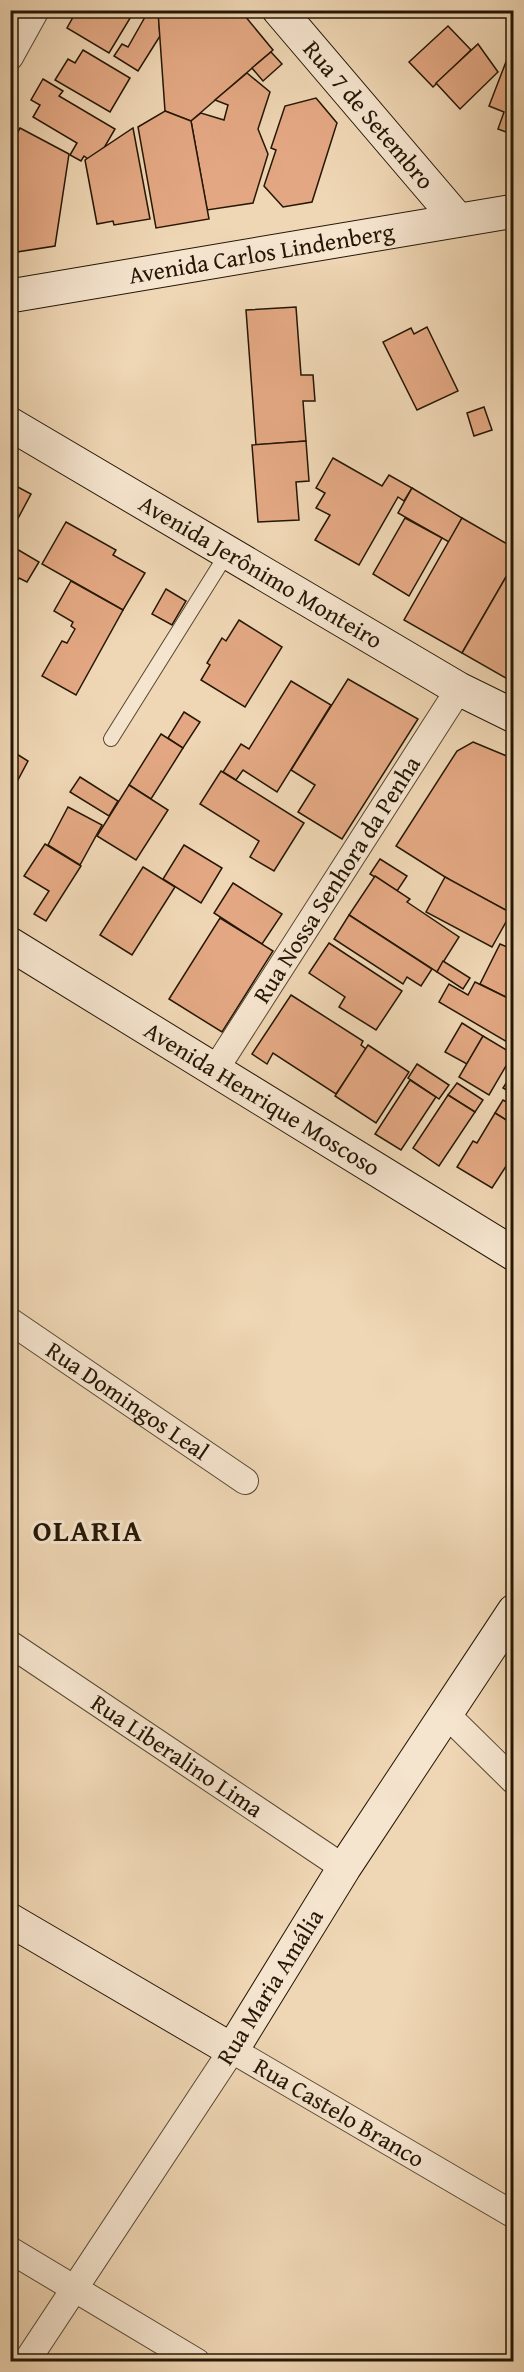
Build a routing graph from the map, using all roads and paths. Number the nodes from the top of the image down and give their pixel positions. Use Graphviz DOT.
graph roads {
  1 [pos="36,10"];
  2 [pos="279,10"];
  3 [pos="10,57"];
  4 [pos="513,211"];
  5 [pos="458,220"];
  6 [pos="10,296"];
  7 [pos="10,424"];
  8 [pos="228,552"];
  9 [pos="459,689"];
  10 [pos="513,716"];
  11 [pos="111,739"];
  12 [pos="10,944"];
  13 [pos="214,1070"];
  14 [pos="513,1254"];
  15 [pos="10,1321"];
  16 [pos="245,1481"];
  17 [pos="513,1611"];
  18 [pos="10,1644"];
  19 [pos="446,1714"];
  20 [pos="513,1781"];
  21 [pos="344,1868"];
  22 [pos="10,1920"];
  23 [pos="232,2050"];
  24 [pos="513,2215"];
  25 [pos="10,2250"];
  26 [pos="74,2287"];
  27 [pos="26,2361"];
  28 [pos="197,2361"];
  1 -- 3 [label="street"];
  2 -- 5 [label="street, Rua 7 de Setembro"];
  4 -- 5 [label="street, Avenida Carlos Lindenberg"];
  5 -- 6 [label="street, Avenida Carlos Lindenberg"];
  7 -- 8 [label="street, Avenida Jerônimo Monteiro"];
  8 -- 9 [label="street, Avenida Jerônimo Monteiro"];
  8 -- 11 [label="lane"];
  9 -- 10 [label="street, Avenida Jerônimo Monteiro"];
  9 -- 13 [label="street, Rua Nossa Senhora da Penha"];
  12 -- 13 [label="street, Avenida Henrique Moscoso"];
  13 -- 14 [label="street, Avenida Henrique Moscoso"];
  15 -- 16 [label="street, Rua Domingos Leal"];
  17 -- 19 [label="street, Rua Maria Amália"];
  18 -- 21 [label="street, Rua Liberalino Lima"];
  19 -- 20 [label="street"];
  19 -- 21 [label="street, Rua Maria Amália"];
  21 -- 23 [label="street, Rua Maria Amália"];
  22 -- 23 [label="street, Rua Castelo Branco"];
  23 -- 24 [label="street, Rua Castelo Branco"];
  23 -- 26 [label="street, Rua Maria Amália"];
  25 -- 26 [label="street"];
  26 -- 27 [label="street, Rua Maria Amália"];
  26 -- 28 [label="street"];
}
